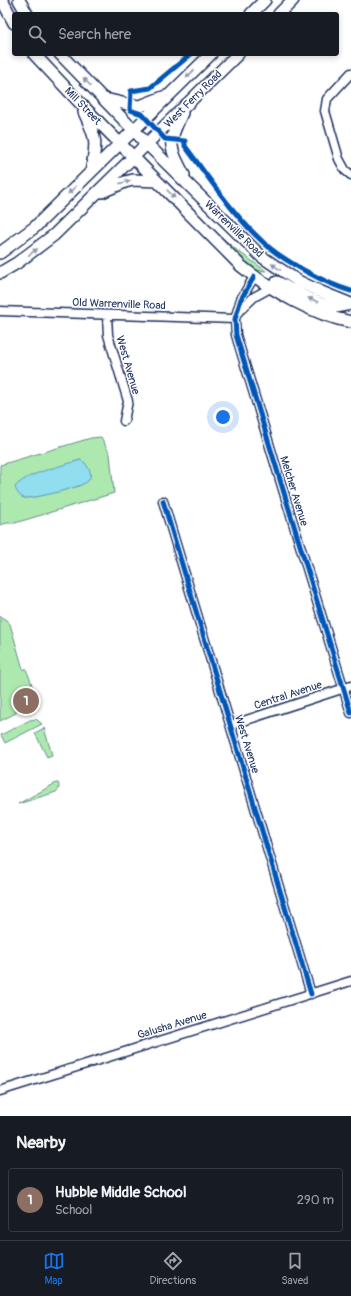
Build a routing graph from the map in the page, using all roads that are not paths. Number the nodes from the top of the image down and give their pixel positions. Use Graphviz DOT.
graph roads {
  1 [pos="2,0"];
  2 [pos="19,0"];
  3 [pos="265,0"];
  4 [pos="293,0"];
  5 [pos="26,12"];
  6 [pos="253,12"];
  7 [pos="281,12"];
  8 [pos="12,19"];
  9 [pos="36,56"];
  10 [pos="62,56"];
  11 [pos="209,56"];
  12 [pos="236,56"];
  13 [pos="351,73"];
  14 [pos="170,94"];
  15 [pos="104,99"];
  16 [pos="81,104"];
  17 [pos="185,106"];
  18 [pos="134,130"];
  19 [pos="120,143"];
  20 [pos="147,144"];
  21 [pos="133,156"];
  22 [pos="91,172"];
  23 [pos="351,175"];
  24 [pos="157,181"];
  25 [pos="190,186"];
  26 [pos="96,194"];
  27 [pos="0,253"];
  28 [pos="0,273"];
  29 [pos="254,277"];
  30 [pos="272,288"];
  31 [pos="351,304"];
  32 [pos="1,310"];
  33 [pos="106,315"];
  34 [pos="236,316"];
  35 [pos="351,322"];
  36 [pos="124,422"];
  37 [pos="163,501"];
  38 [pos="347,687"];
  39 [pos="351,713"];
  40 [pos="231,725"];
  41 [pos="351,981"];
  42 [pos="311,994"];
  43 [pos="0,1091"];
  1 -- 8 [label="main road"];
  2 -- 5 [label="main road"];
  3 -- 6 [label="main road"];
  4 -- 7 [label="main road"];
  9 -- 16 [label="main road, Mill Street"];
  15 -- 10 [label="main road, Mill Street, one-way"];
  11 -- 14 [label="main road, West Ferry Road, one-way"];
  12 -- 17 [label="main road, West Ferry Road"];
  13 -- 23 [label="street"];
  14 -- 15 [label="main road"];
  14 -- 18 [label="main road, West Ferry Road"];
  15 -- 18 [label="main road, Mill Street"];
  16 -- 19 [label="main road, Mill Street"];
  16 -- 22 [label="main road"];
  17 -- 20 [label="main road, West Ferry Road"];
  17 -- 25 [label="main road"];
  18 -- 19 [label="main road, West Ferry Road"];
  18 -- 20 [label="main road, Mill Street"];
  19 -- 21 [label="main road, Mill Street"];
  19 -- 22 [label="main road"];
  20 -- 21 [label="main road"];
  20 -- 25 [label="main road, Warrenville Road"];
  21 -- 24 [label="main road, Warrenville Road"];
  21 -- 26 [label="main road"];
  22 -- 27 [label="main road, one-way"];
  26 -- 24 [label="main road, one-way"];
  24 -- 29 [label="main road, Warrenville Road, one-way"];
  31 -- 25 [label="main road, Warrenville Road, one-way"];
  28 -- 26 [label="main road, one-way"];
  29 -- 30 [label="main road, Warrenville Road"];
  31 -- 29 [label="main road, one-way"];
  29 -- 34 [label="street, Melcher Avenue"];
  30 -- 34 [label="street"];
  30 -- 35 [label="main road, Warrenville Road"];
  32 -- 33 [label="street, Old Warrenville Road"];
  33 -- 34 [label="street, Old Warrenville Road"];
  33 -- 36 [label="street, West Avenue"];
  34 -- 38 [label="street, Melcher Avenue"];
  37 -- 40 [label="street, West Avenue"];
  38 -- 39 [label="street, Melcher Avenue"];
  38 -- 40 [label="street, Central Avenue"];
  40 -- 42 [label="street, West Avenue"];
  41 -- 42 [label="street, Galusha Avenue"];
  42 -- 43 [label="street, Galusha Avenue"];
}
